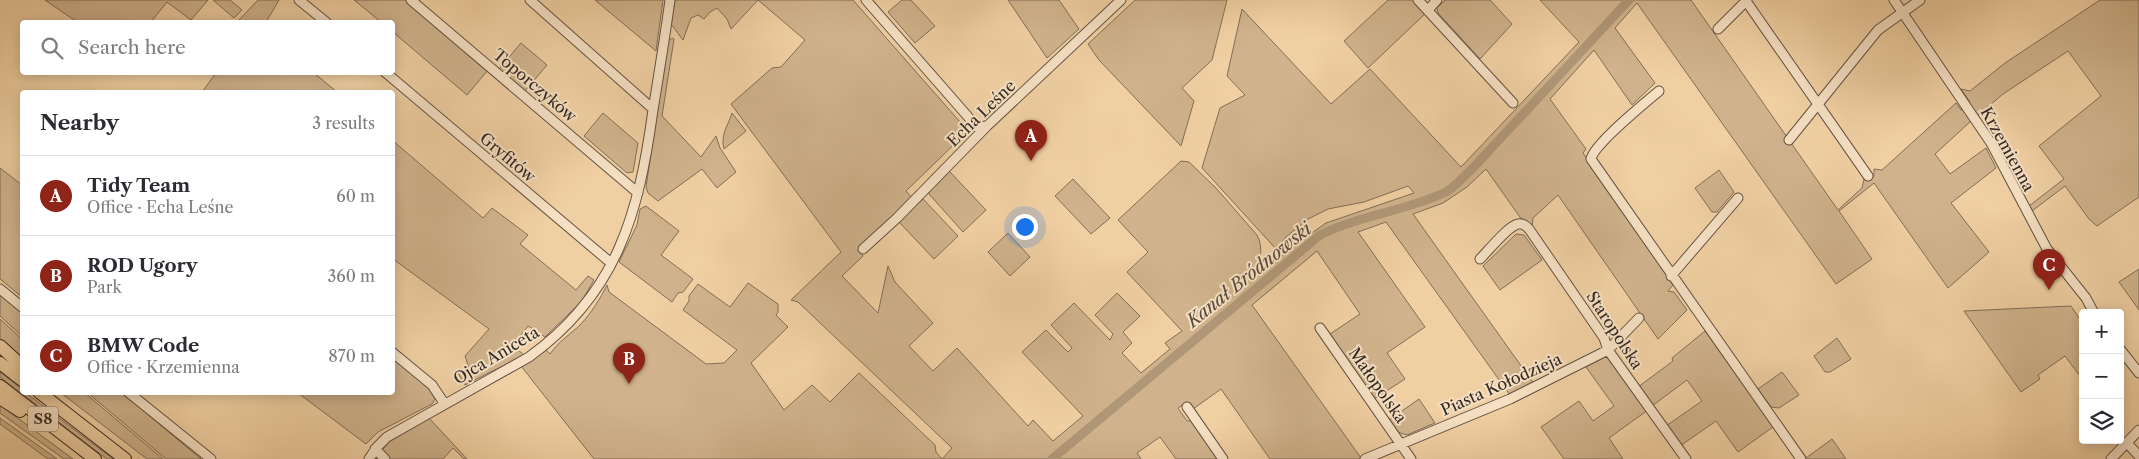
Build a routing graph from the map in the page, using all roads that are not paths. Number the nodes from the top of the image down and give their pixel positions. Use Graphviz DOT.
graph roads {
  1 [pos="299,0"];
  2 [pos="411,0"];
  3 [pos="530,0"];
  4 [pos="670,0"];
  5 [pos="866,0"];
  6 [pos="1121,0"];
  7 [pos="1418,0"];
  8 [pos="1437,0"];
  9 [pos="1894,0"];
  10 [pos="1920,0"];
  11 [pos="1747,1"];
  12 [pos="1428,10"];
  13 [pos="1902,12"];
  14 [pos="324,20"];
  15 [pos="1718,29"];
  16 [pos="389,75"];
  17 [pos="1659,91"];
  18 [pos="1513,103"];
  19 [pos="1819,104"];
  20 [pos="654,109"];
  21 [pos="987,126"];
  22 [pos="1789,140"];
  23 [pos="1868,176"];
  24 [pos="638,192"];
  25 [pos="1738,198"];
  26 [pos="863,249"];
  27 [pos="1480,259"];
  28 [pos="612,263"];
  29 [pos="1671,276"];
  30 [pos="0,289"];
  31 [pos="20,305"];
  32 [pos="2092,309"];
  33 [pos="1639,318"];
  34 [pos="1320,328"];
  35 [pos="0,346"];
  36 [pos="1608,350"];
  37 [pos="2124,354"];
  38 [pos="395,355"];
  39 [pos="0,363"];
  40 [pos="20,364"];
  41 [pos="2139,373"];
  42 [pos="20,378"];
  43 [pos="0,386"];
  44 [pos="43,395"];
  45 [pos="55,395"];
  46 [pos="132,395"];
  47 [pos="0,398"];
  48 [pos="444,403"];
  49 [pos="1187,407"];
  50 [pos="2139,430"];
  51 [pos="1400,443"];
  52 [pos="2127,443"];
  53 [pos="375,449"];
  54 [pos="90,456"];
  55 [pos="2139,456"];
  56 [pos="123,458"];
  57 [pos="211,459"];
  58 [pos="369,459"];
  59 [pos="385,459"];
  60 [pos="1224,459"];
  61 [pos="1365,459"];
  62 [pos="1411,459"];
  63 [pos="1686,459"];
  64 [pos="1801,459"];
  65 [pos="2111,459"];
  1 -- 14 [label="street"];
  2 -- 24 [label="street, Toporczyków"];
  3 -- 20 [label="street"];
  4 -- 20 [label="street, Ojca Aniceta"];
  5 -- 21 [label="street"];
  6 -- 21 [label="street, Echa Leśne"];
  7 -- 12 [label="street"];
  8 -- 12 [label="street"];
  9 -- 13 [label="street, Krzemienna"];
  10 -- 13 [label="street"];
  11 -- 15 [label="street"];
  11 -- 19 [label="street"];
  12 -- 18 [label="street"];
  13 -- 19 [label="street"];
  13 -- 32 [label="street, Krzemienna"];
  16 -- 28 [label="street, Gryfitów"];
  17 -- 29 [label="street"];
  19 -- 22 [label="street"];
  19 -- 23 [label="street"];
  20 -- 24 [label="street, Ojca Aniceta"];
  21 -- 26 [label="street, Echa Leśne"];
  24 -- 28 [label="street, Ojca Aniceta"];
  25 -- 29 [label="street"];
  27 -- 36 [label="street, Staropolska"];
  28 -- 48 [label="street, Ojca Aniceta"];
  29 -- 64 [label="street"];
  30 -- 31 [label="street"];
  33 -- 36 [label="street, Piasta Kołodzieja"];
  34 -- 51 [label="street, Małopolska"];
  35 -- 40 [label="highway"];
  36 -- 51 [label="street, Piasta Kołodzieja"];
  36 -- 63 [label="street, Staropolska"];
  37 -- 41 [label="street"];
  38 -- 48 [label="street"];
  39 -- 42 [label="highway"];
  43 -- 54 [label="highway, S8"];
  44 -- 56 [label="highway, S8"];
  45 -- 56 [label="highway"];
  46 -- 57 [label="street"];
  47 -- 54 [label="highway"];
  48 -- 53 [label="street, Ojca Aniceta"];
  49 -- 60 [label="street"];
  50 -- 52 [label="street"];
  51 -- 61 [label="street, Piasta Kołodzieja"];
  51 -- 62 [label="street, Małopolska"];
  52 -- 55 [label="street"];
  52 -- 65 [label="street"];
  53 -- 58 [label="street, Ojca Aniceta"];
  53 -- 59 [label="street"];
}
